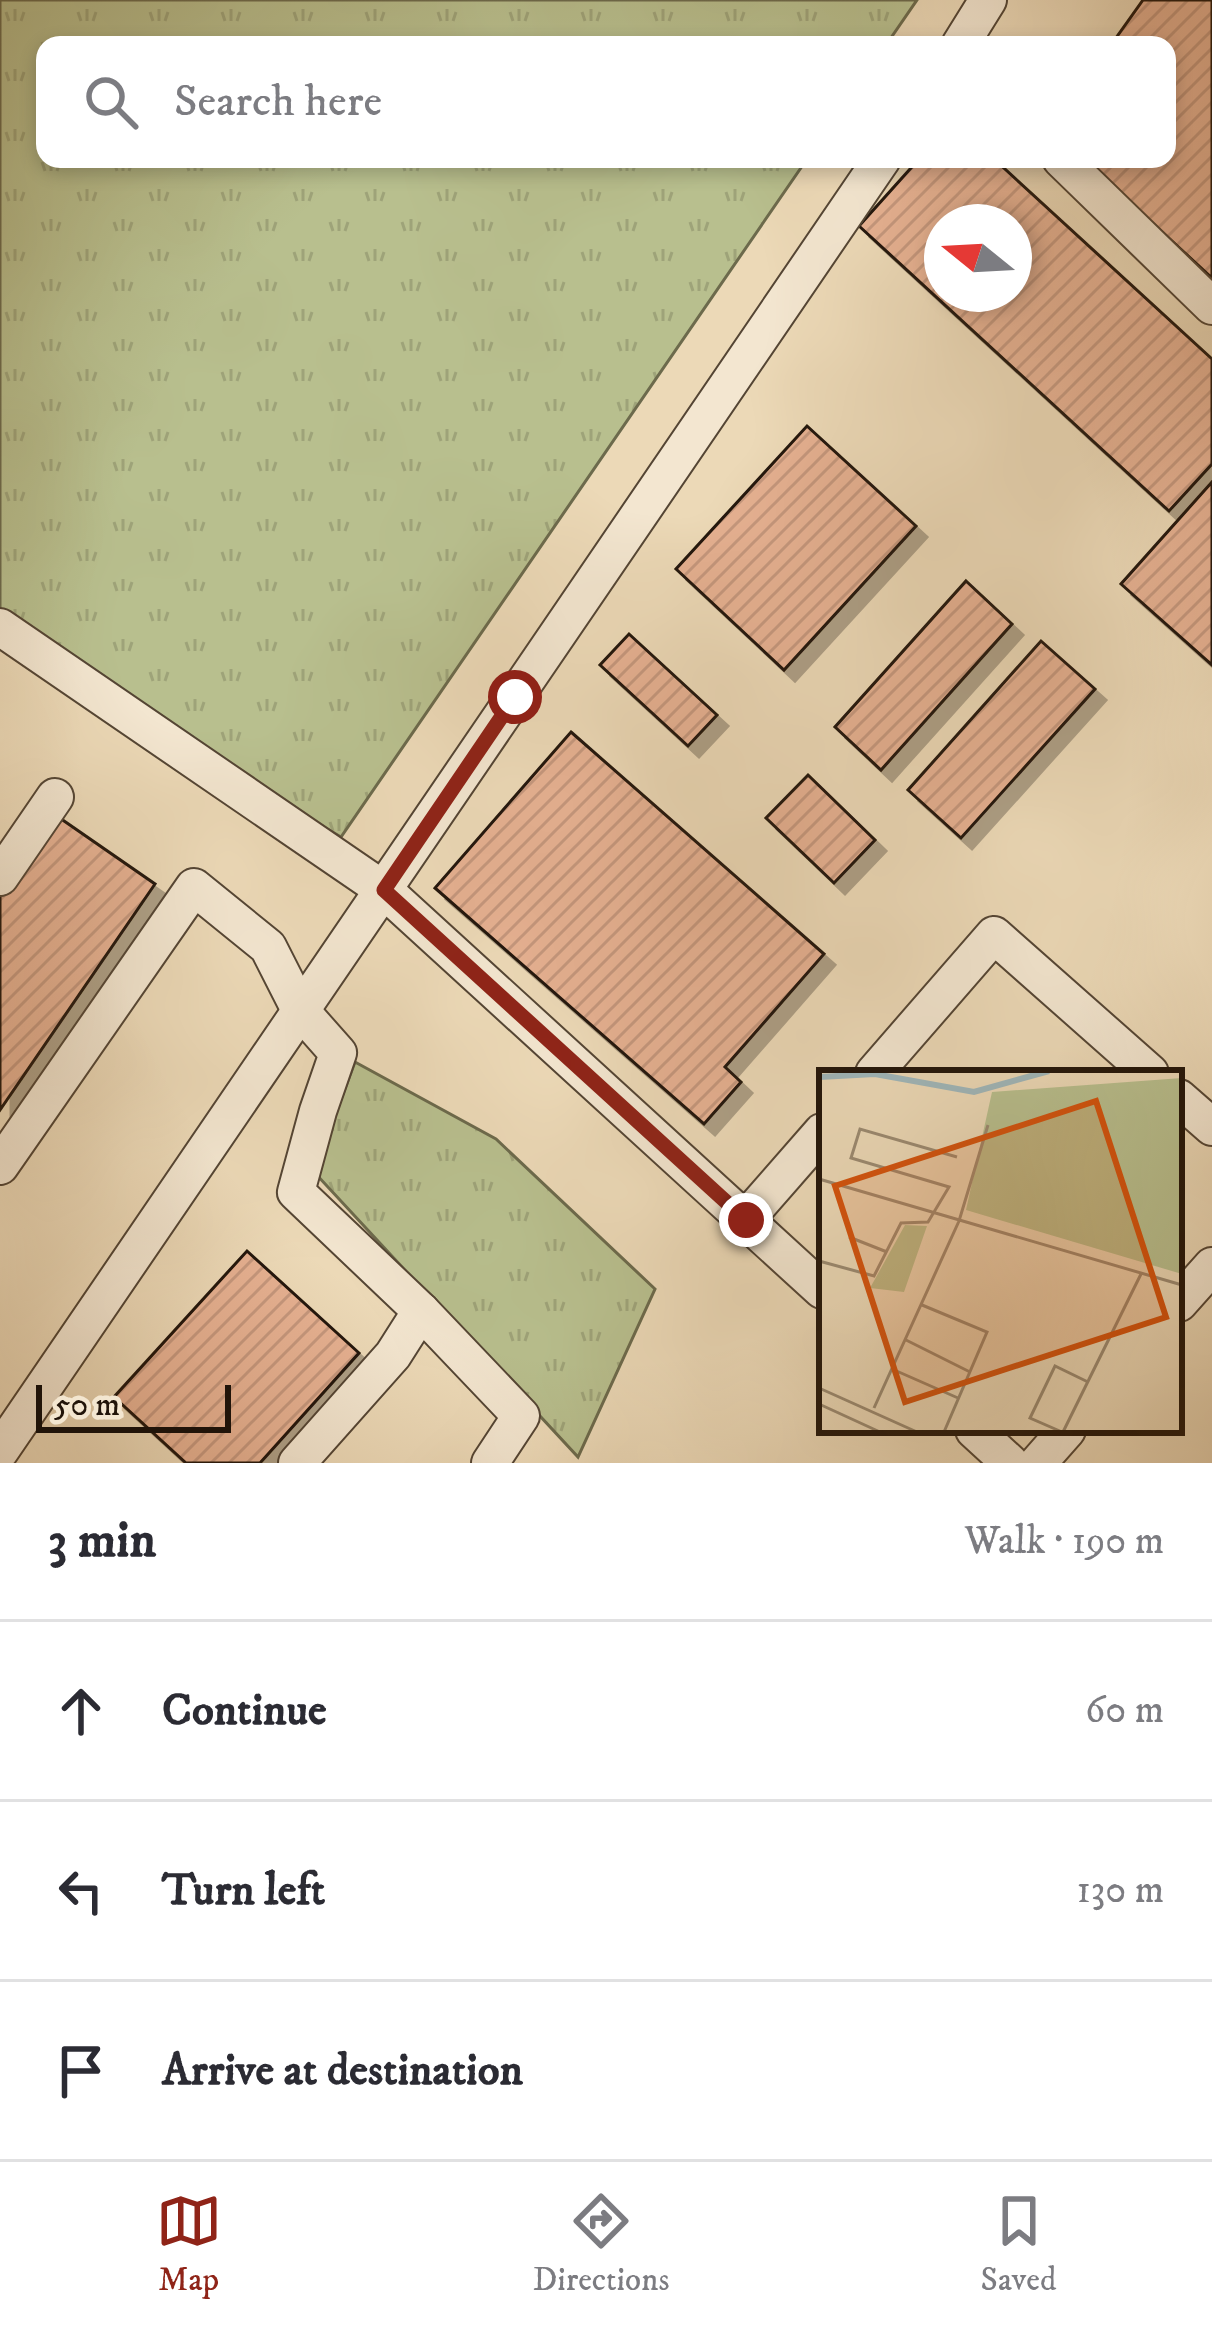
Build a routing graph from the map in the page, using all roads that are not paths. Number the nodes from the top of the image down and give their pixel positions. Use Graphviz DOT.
graph roads {
  1 [pos="988,0"];
  2 [pos="966,36"];
  3 [pos="876,168"];
  4 [pos="1070,168"];
  5 [pos="1212,306"];
  6 [pos="0,627"];
  7 [pos="55,797"];
  8 [pos="0,877"];
  9 [pos="384,890"];
  10 [pos="300,1010"];
  11 [pos="877,1070"];
  12 [pos="1147,1070"];
  13 [pos="1182,1101"];
  14 [pos="1212,1127"];
  15 [pos="819,1135"];
  16 [pos="0,1166"];
  17 [pos="746,1220"];
  18 [pos="1212,1266"];
  19 [pos="819,1287"];
  20 [pos="1182,1300"];
  21 [pos="421,1311"];
  22 [pos="977,1433"];
  23 [pos="1064,1433"];
  24 [pos="0,1451"];
  25 [pos="297,1463"];
  26 [pos="490,1463"];
  27 [pos="1010,1463"];
  28 [pos="1038,1463"];
  1 -- 2 [label="street"];
  3 -- 9 [label="street"];
  4 -- 5 [label="street"];
  6 -- 9 [label="street"];
  7 -- 8 [label="street"];
  9 -- 10 [label="street"];
  9 -- 17 [label="street"];
  10 -- 16 [label="street"];
  10 -- 21 [label="street"];
  10 -- 24 [label="street"];
  11 -- 12 [label="street"];
  13 -- 14 [label="street"];
  15 -- 17 [label="street"];
  17 -- 19 [label="street"];
  18 -- 20 [label="street"];
  21 -- 25 [label="street"];
  21 -- 26 [label="street"];
  22 -- 27 [label="street"];
  23 -- 28 [label="street"];
}
